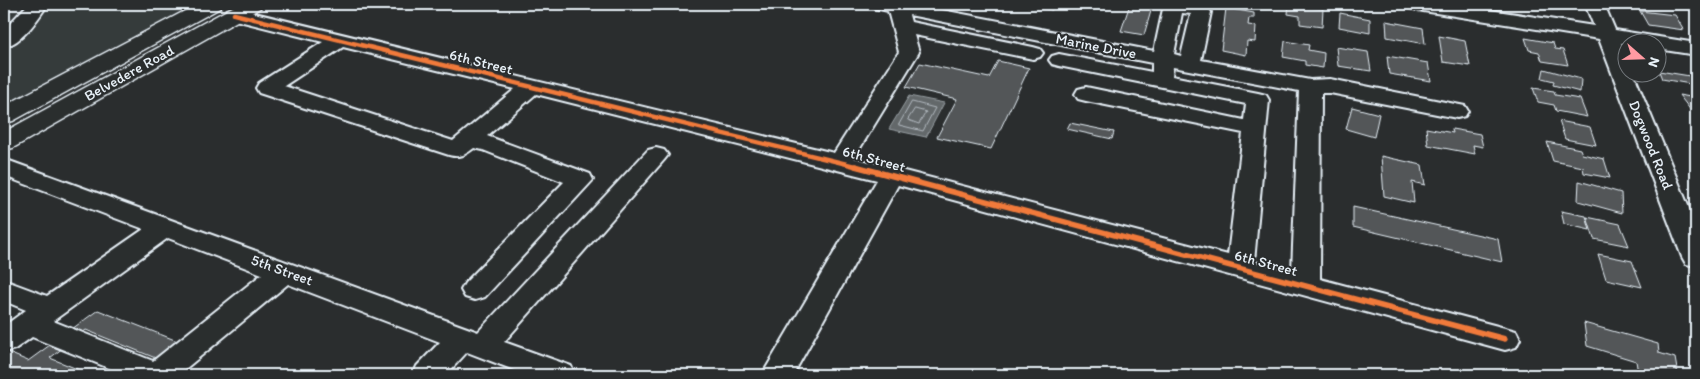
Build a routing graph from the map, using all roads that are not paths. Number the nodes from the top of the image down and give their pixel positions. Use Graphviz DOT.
graph roads {
  1 [pos="38,4"];
  2 [pos="1417,4"];
  3 [pos="1595,4"];
  4 [pos="234,7"];
  5 [pos="921,7"];
  6 [pos="1014,8"];
  7 [pos="894,12"];
  8 [pos="1004,28"];
  9 [pos="1606,34"];
  10 [pos="1618,36"];
  11 [pos="340,40"];
  12 [pos="4,41"];
  13 [pos="1668,45"];
  14 [pos="1696,50"];
  15 [pos="1033,53"];
  16 [pos="1059,60"];
  17 [pos="1190,64"];
  18 [pos="1162,70"];
  19 [pos="1235,84"];
  20 [pos="531,87"];
  21 [pos="1310,87"];
  22 [pos="1086,94"];
  23 [pos="1457,111"];
  24 [pos="4,116"];
  25 [pos="1255,129"];
  26 [pos="470,139"];
  27 [pos="4,142"];
  28 [pos="656,155"];
  29 [pos="840,162"];
  30 [pos="4,167"];
  31 [pos="891,176"];
  32 [pos="581,180"];
  33 [pos="620,194"];
  34 [pos="165,227"];
  35 [pos="1696,257"];
  36 [pos="1240,269"];
  37 [pos="285,271"];
  38 [pos="1306,287"];
  39 [pos="4,290"];
  40 [pos="475,290"];
  41 [pos="39,316"];
  42 [pos="1505,339"];
  43 [pos="4,341"];
  44 [pos="473,342"];
  45 [pos="157,375"];
  46 [pos="428,375"];
  47 [pos="560,375"];
  48 [pos="777,375"];
  1 -- 12 [label="street"];
  2 -- 9 [label="street"];
  3 -- 9 [label="street, Dogwood Road"];
  4 -- 11 [label="street, 6th Street"];
  4 -- 24 [label="main road, Belvedere Road"];
  4 -- 27 [label="main road, Belvedere Road"];
  5 -- 7 [label="street, Marine Drive"];
  5 -- 8 [label="street, Marine Drive"];
  6 -- 8 [label="street"];
  7 -- 15 [label="street"];
  7 -- 29 [label="street"];
  8 -- 18 [label="street, Marine Drive"];
  9 -- 10 [label="street"];
  9 -- 35 [label="street, Dogwood Road"];
  11 -- 20 [label="street, 6th Street"];
  11 -- 26 [label="street"];
  13 -- 14 [label="street"];
  16 -- 18 [label="street"];
  17 -- 18 [label="street, Marine Drive"];
  17 -- 18 [label="street"];
  17 -- 19 [label="street, Marine Drive"];
  18 -- 19 [label="street"];
  19 -- 21 [label="street, Marine Drive"];
  19 -- 25 [label="street"];
  20 -- 26 [label="street"];
  20 -- 29 [label="street, 6th Street"];
  21 -- 23 [label="street, Marine Drive"];
  21 -- 38 [label="street"];
  22 -- 25 [label="street"];
  25 -- 36 [label="street"];
  26 -- 32 [label="street"];
  28 -- 33 [label="street"];
  29 -- 31 [label="street, 6th Street"];
  30 -- 34 [label="street, 5th Street"];
  31 -- 36 [label="street, 6th Street"];
  31 -- 48 [label="street"];
  32 -- 33 [label="street"];
  32 -- 40 [label="street"];
  33 -- 44 [label="street"];
  34 -- 37 [label="street, 5th Street"];
  34 -- 41 [label="street"];
  36 -- 38 [label="street, 6th Street"];
  37 -- 44 [label="street, 5th Street"];
  37 -- 45 [label="street"];
  38 -- 42 [label="street, 6th Street"];
  39 -- 41 [label="street"];
  41 -- 43 [label="street"];
  41 -- 45 [label="street"];
  44 -- 46 [label="street"];
  44 -- 47 [label="street, 5th Street"];
}
